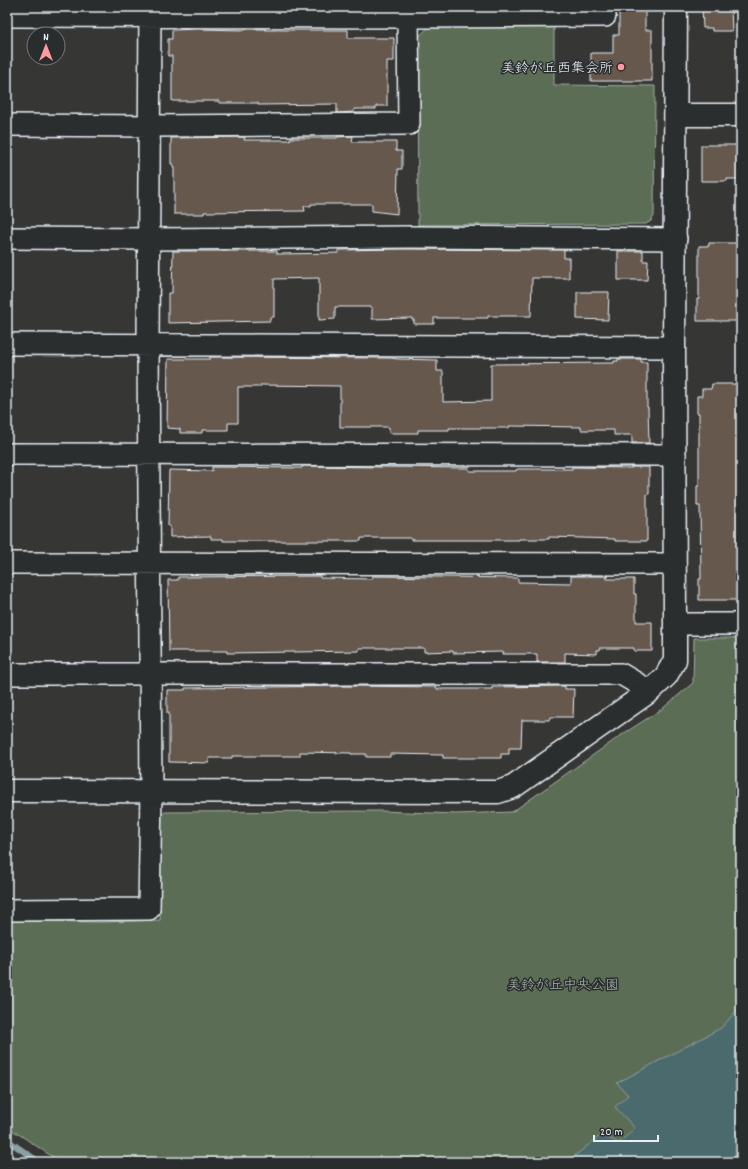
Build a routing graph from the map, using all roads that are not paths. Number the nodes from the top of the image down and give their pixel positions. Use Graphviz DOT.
graph roads {
  1 [pos="605,7"];
  2 [pos="676,7"];
  3 [pos="150,12"];
  4 [pos="7,16"];
  5 [pos="408,17"];
  6 [pos="676,115"];
  7 [pos="741,115"];
  8 [pos="7,125"];
  9 [pos="151,126"];
  10 [pos="7,238"];
  11 [pos="676,238"];
  12 [pos="150,239"];
  13 [pos="7,344"];
  14 [pos="148,345"];
  15 [pos="674,347"];
  16 [pos="7,454"];
  17 [pos="150,454"];
  18 [pos="675,455"];
  19 [pos="150,562"];
  20 [pos="7,563"];
  21 [pos="675,564"];
  22 [pos="676,624"];
  23 [pos="741,624"];
  24 [pos="149,673"];
  25 [pos="7,674"];
  26 [pos="650,691"];
  27 [pos="7,791"];
  28 [pos="151,792"];
  29 [pos="7,910"];
  1 -- 5 [label="street"];
  2 -- 6 [label="street"];
  3 -- 4 [label="street"];
  3 -- 5 [label="street"];
  3 -- 9 [label="street"];
  5 -- 9 [label="street"];
  6 -- 7 [label="street"];
  6 -- 11 [label="street"];
  8 -- 9 [label="street"];
  9 -- 12 [label="street"];
  10 -- 12 [label="street"];
  11 -- 12 [label="street"];
  11 -- 15 [label="street"];
  12 -- 14 [label="street"];
  13 -- 14 [label="street"];
  14 -- 15 [label="street"];
  14 -- 17 [label="street"];
  15 -- 18 [label="street"];
  16 -- 17 [label="street"];
  17 -- 18 [label="street"];
  17 -- 19 [label="street"];
  18 -- 21 [label="street"];
  19 -- 20 [label="street"];
  19 -- 21 [label="street"];
  19 -- 24 [label="street"];
  21 -- 22 [label="street"];
  22 -- 23 [label="street"];
  22 -- 26 [label="street"];
  24 -- 25 [label="street"];
  24 -- 26 [label="street"];
  24 -- 28 [label="street"];
  26 -- 28 [label="street"];
  27 -- 28 [label="street"];
  28 -- 29 [label="street"];
}
